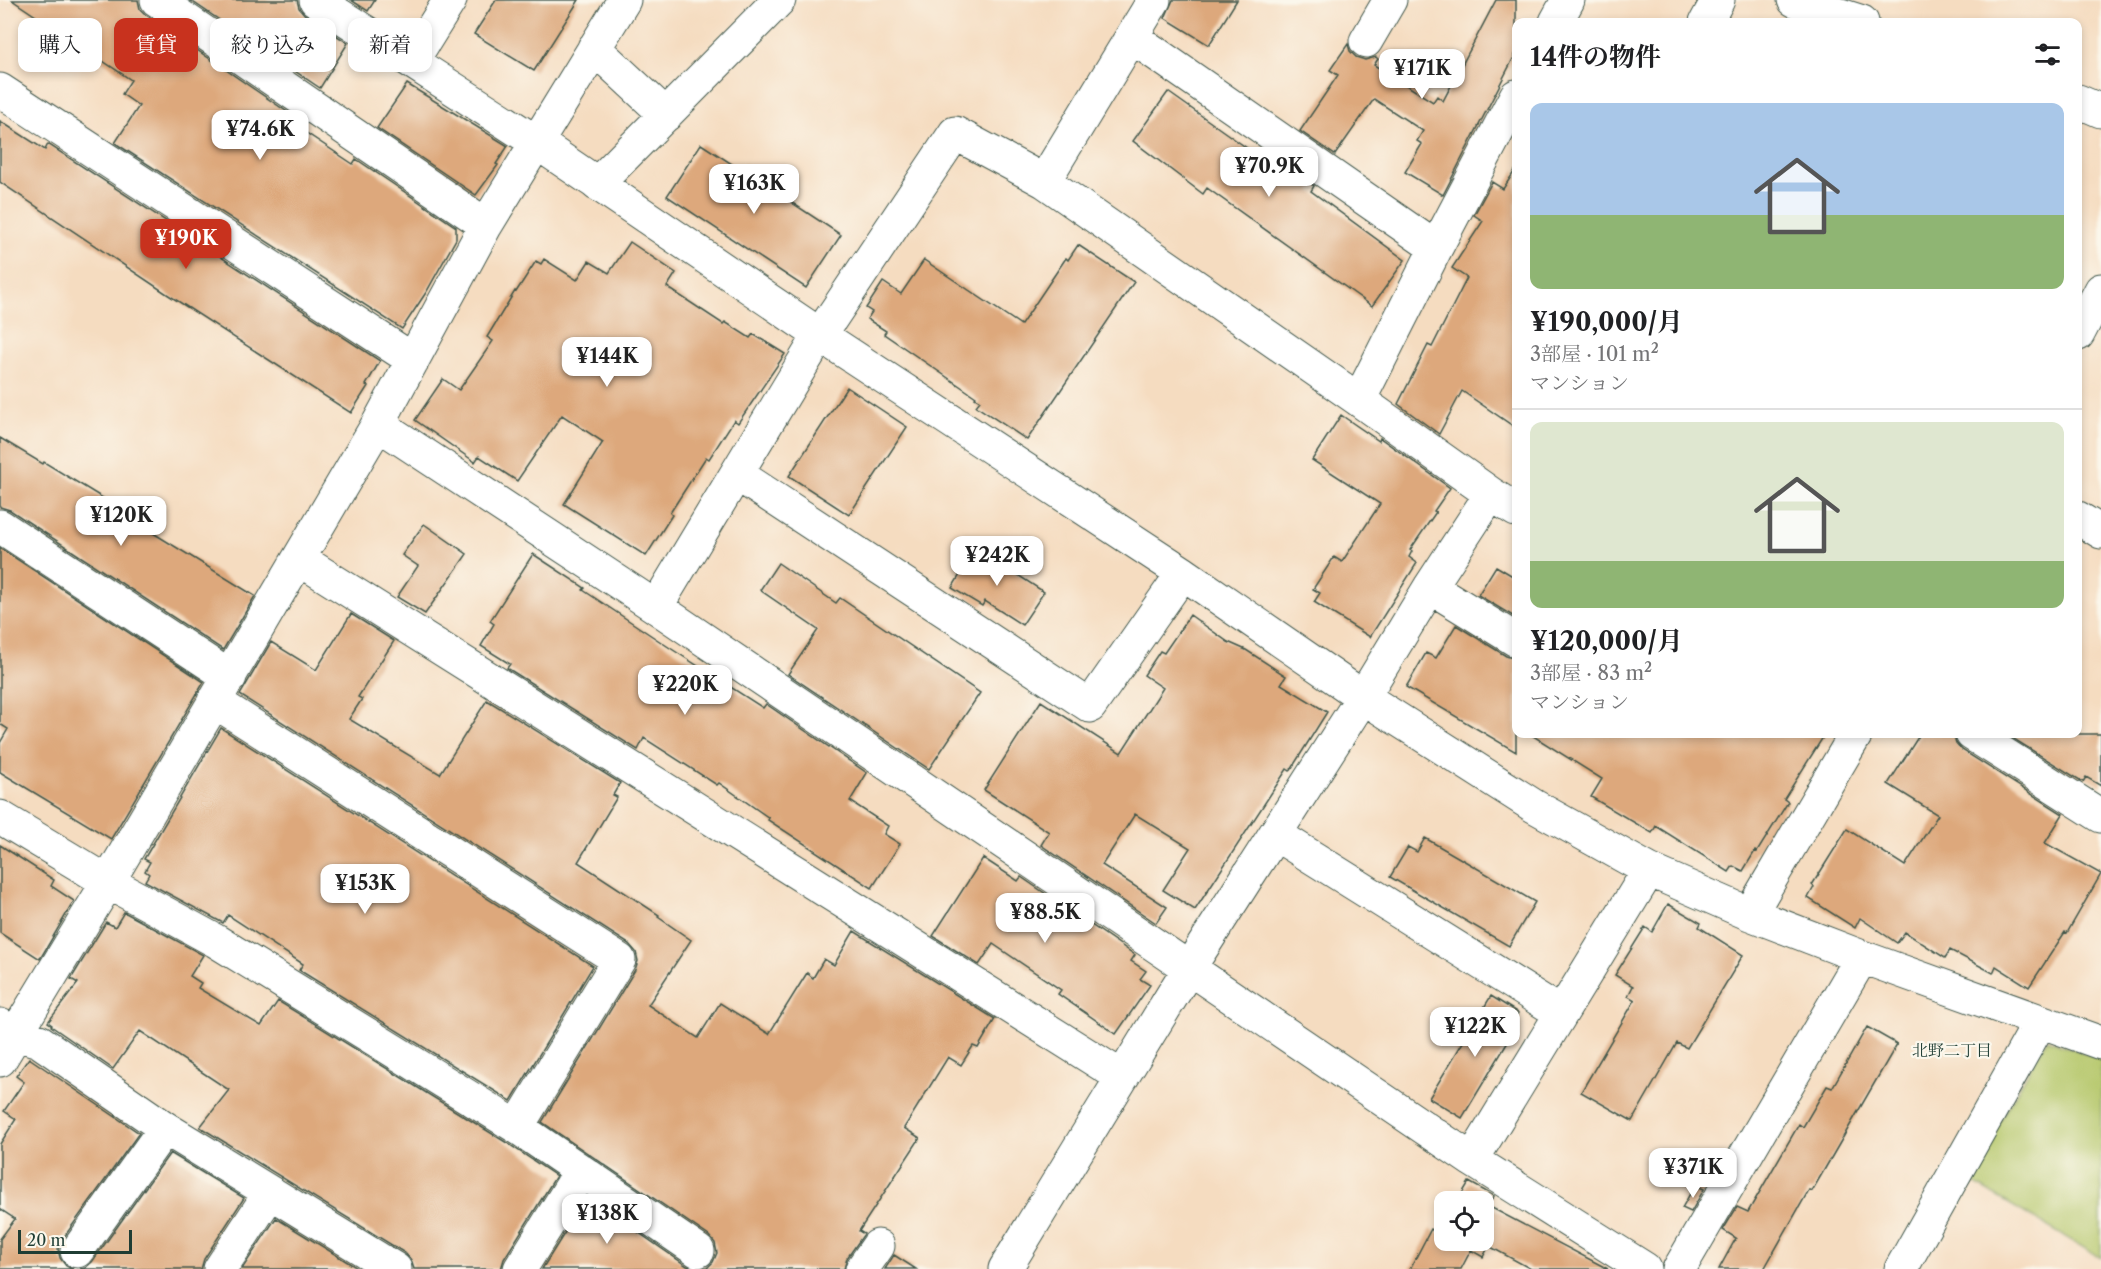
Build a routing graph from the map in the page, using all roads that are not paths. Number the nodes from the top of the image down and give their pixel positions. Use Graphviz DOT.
graph roads {
  1 [pos="157,0"];
  2 [pos="316,0"];
  3 [pos="450,0"];
  4 [pos="624,0"];
  5 [pos="779,0"];
  6 [pos="1154,0"];
  7 [pos="1390,0"];
  8 [pos="1568,0"];
  9 [pos="1718,0"];
  10 [pos="1794,0"];
  11 [pos="1558,18"];
  12 [pos="1708,18"];
  13 [pos="1850,18"];
  14 [pos="348,21"];
  15 [pos="432,29"];
  16 [pos="1132,37"];
  17 [pos="1366,41"];
  18 [pos="594,48"];
  19 [pos="428,72"];
  20 [pos="0,90"];
  21 [pos="2082,103"];
  22 [pos="1512,104"];
  23 [pos="2101,111"];
  24 [pos="666,115"];
  25 [pos="536,142"];
  26 [pos="1044,181"];
  27 [pos="597,184"];
  28 [pos="486,225"];
  29 [pos="1436,248"];
  30 [pos="2101,290"];
  31 [pos="2082,326"];
  32 [pos="820,335"];
  33 [pos="413,360"];
  34 [pos="1359,400"];
  35 [pos="378,424"];
  36 [pos="737,474"];
  37 [pos="1504,502"];
  38 [pos="2082,520"];
  39 [pos="0,526"];
  40 [pos="2101,532"];
  41 [pos="299,559"];
  42 [pos="1183,573"];
  43 [pos="1430,587"];
  44 [pos="656,607"];
  45 [pos="1512,638"];
  46 [pos="222,689"];
  47 [pos="1363,697"];
  48 [pos="1854,738"];
  49 [pos="1978,738"];
  50 [pos="2101,816"];
  51 [pos="0,817"];
  52 [pos="1275,834"];
  53 [pos="1649,870"];
  54 [pos="108,882"];
  55 [pos="1750,914"];
  56 [pos="1862,957"];
  57 [pos="1189,968"];
  58 [pos="1562,1013"];
  59 [pos="2040,1022"];
  60 [pos="5,1040"];
  61 [pos="2101,1043"];
  62 [pos="1122,1077"];
  63 [pos="517,1127"];
  64 [pos="165,1128"];
  65 [pos="1472,1160"];
  66 [pos="581,1171"];
  67 [pos="270,1192"];
  68 [pos="77,1251"];
  69 [pos="698,1251"];
  70 [pos="1605,1258"];
  71 [pos="220,1269"];
  72 [pos="395,1269"];
  73 [pos="520,1269"];
  74 [pos="1005,1269"];
  75 [pos="1645,1269"];
  76 [pos="1679,1269"];
  77 [pos="1901,1269"];
  1 -- 28 [label="street"];
  2 -- 14 [label="street"];
  3 -- 15 [label="street"];
  4 -- 18 [label="street"];
  5 -- 24 [label="street"];
  6 -- 16 [label="street"];
  7 -- 17 [label="street"];
  8 -- 11 [label="street"];
  9 -- 12 [label="street"];
  10 -- 13 [label="street"];
  16 -- 26 [label="street"];
  16 -- 29 [label="street"];
  18 -- 24 [label="street"];
  18 -- 25 [label="street"];
  19 -- 25 [label="street"];
  20 -- 33 [label="street"];
  21 -- 23 [label="street"];
  22 -- 29 [label="street"];
  24 -- 27 [label="street"];
  25 -- 27 [label="street"];
  25 -- 28 [label="street"];
  26 -- 32 [label="street"];
  26 -- 34 [label="street"];
  27 -- 32 [label="street"];
  28 -- 33 [label="street"];
  29 -- 34 [label="street"];
  30 -- 31 [label="street"];
  32 -- 36 [label="street"];
  32 -- 42 [label="street"];
  33 -- 35 [label="street"];
  34 -- 37 [label="street"];
  35 -- 41 [label="street"];
  35 -- 44 [label="street"];
  36 -- 42 [label="street"];
  36 -- 44 [label="street"];
  37 -- 43 [label="street"];
  38 -- 40 [label="street"];
  39 -- 46 [label="street"];
  41 -- 46 [label="street"];
  41 -- 62 [label="street"];
  42 -- 47 [label="street"];
  43 -- 45 [label="street"];
  43 -- 47 [label="street"];
  44 -- 57 [label="street"];
  46 -- 54 [label="street"];
  46 -- 63 [label="street"];
  47 -- 52 [label="street"];
  47 -- 53 [label="street"];
  48 -- 55 [label="street"];
  49 -- 50 [label="street"];
  51 -- 54 [label="street"];
  52 -- 57 [label="street"];
  52 -- 58 [label="street"];
  53 -- 55 [label="street"];
  53 -- 58 [label="street"];
  54 -- 60 [label="street"];
  54 -- 63 [label="street"];
  55 -- 56 [label="street"];
  56 -- 59 [label="street"];
  56 -- 76 [label="street"];
  57 -- 62 [label="street"];
  57 -- 65 [label="street"];
  58 -- 65 [label="street"];
  59 -- 61 [label="street"];
  59 -- 77 [label="street"];
  60 -- 64 [label="street"];
  62 -- 74 [label="street"];
  63 -- 66 [label="street"];
  64 -- 67 [label="street"];
  64 -- 68 [label="street"];
  65 -- 70 [label="street"];
  66 -- 69 [label="street"];
  66 -- 73 [label="street"];
  67 -- 71 [label="street"];
  67 -- 72 [label="street"];
  70 -- 75 [label="street"];
}
